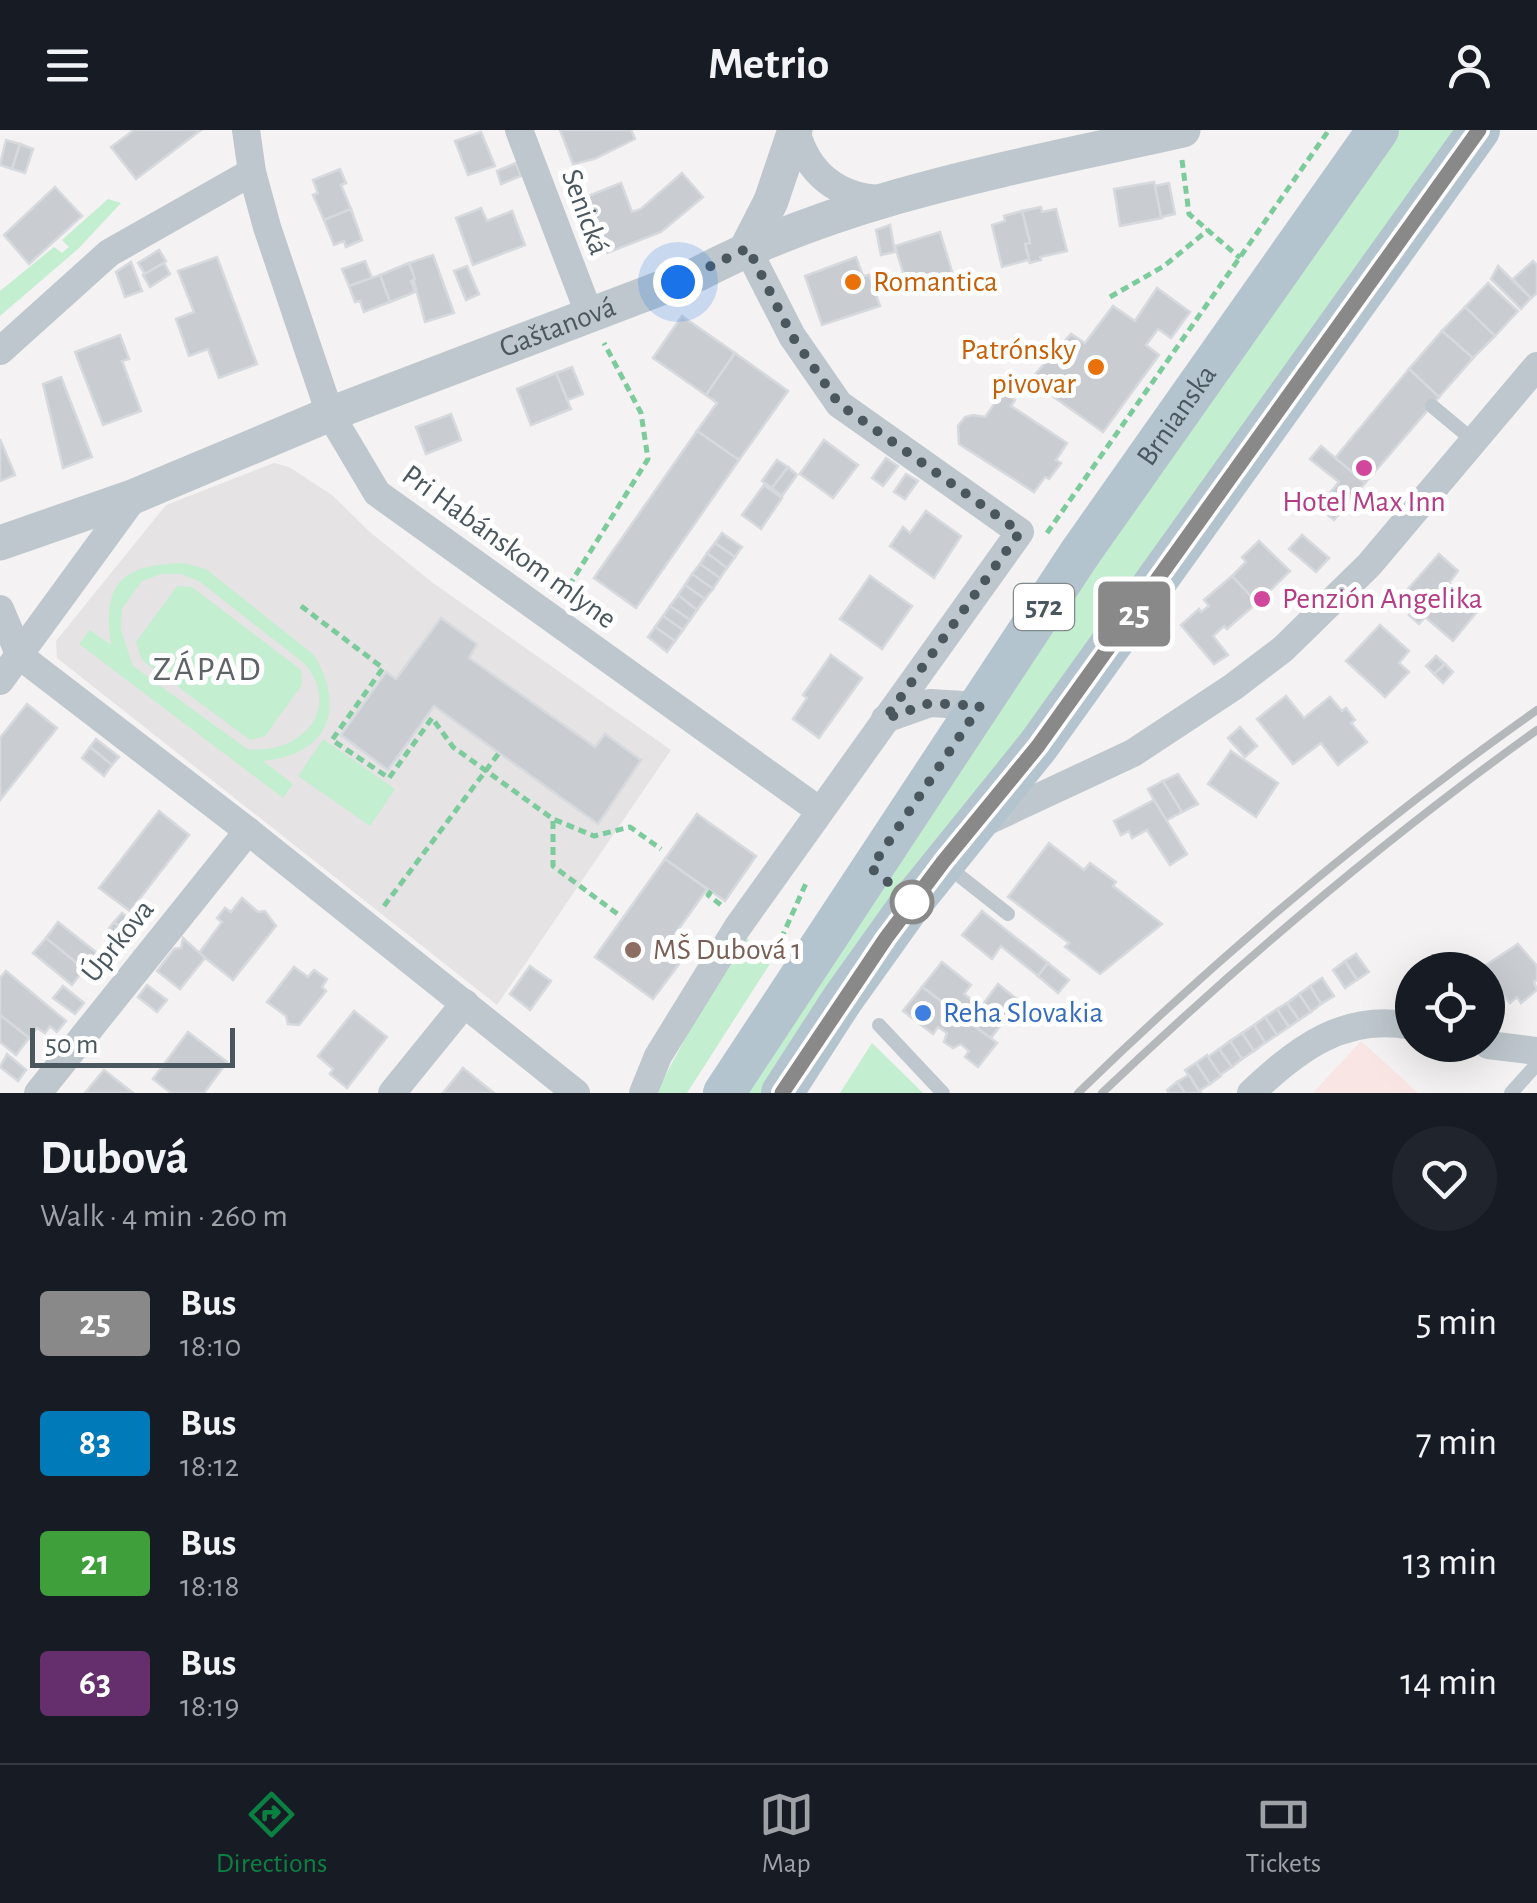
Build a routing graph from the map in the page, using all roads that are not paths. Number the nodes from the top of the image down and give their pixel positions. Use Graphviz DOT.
graph roads {
  1 [pos="246,130"];
  2 [pos="520,130"];
  3 [pos="795,130"];
  4 [pos="1378,130"];
  5 [pos="1479,130"];
  6 [pos="1182,141"];
  7 [pos="252,172"];
  8 [pos="882,199"];
  9 [pos="748,248"];
  10 [pos="590,316"];
  11 [pos="0,350"];
  12 [pos="1537,366"];
  13 [pos="1432,406"];
  14 [pos="330,414"];
  15 [pos="1474,440"];
  16 [pos="136,496"];
  17 [pos="0,543"];
  18 [pos="0,609"];
  19 [pos="26,649"];
  20 [pos="0,681"];
  21 [pos="980,706"];
  22 [pos="885,719"];
  23 [pos="820,811"];
  24 [pos="970,829"];
  25 [pos="248,830"];
  26 [pos="943,862"];
  27 [pos="1008,914"];
  28 [pos="465,1003"];
  29 [pos="1395,1024"];
  30 [pos="879,1025"];
  31 [pos="1505,1047"];
  32 [pos="1537,1051"];
  33 [pos="1537,1064"];
  34 [pos="38,1093"];
  35 [pos="392,1093"];
  36 [pos="576,1093"];
  37 [pos="643,1093"];
  38 [pos="724,1093"];
  39 [pos="782,1093"];
  40 [pos="943,1093"];
  41 [pos="1251,1093"];
  42 [pos="1510,1093"];
  1 -- 7 [label="street, Pri Habánskom mlyne"];
  2 -- 10 [label="street, Senická"];
  3 -- 8 [label="street"];
  3 -- 9 [label="street"];
  4 -- 21 [label="main road, Brnianska / 572"];
  5 -- 24 [label="main road, 572"];
  6 -- 8 [label="street, Gaštanová"];
  7 -- 11 [label="street"];
  7 -- 14 [label="street, Pri Habánskom mlyne"];
  8 -- 9 [label="street, Gaštanová"];
  9 -- 10 [label="street, Gaštanová"];
  9 -- 22 [label="street"];
  10 -- 14 [label="street, Gaštanová"];
  12 -- 15 [label="street"];
  13 -- 15 [label="lane"];
  14 -- 16 [label="street, Gaštanová"];
  14 -- 23 [label="street, Pri Habánskom mlyne"];
  15 -- 24 [label="street"];
  16 -- 17 [label="street, Gaštanová"];
  16 -- 19 [label="street"];
  18 -- 19 [label="street"];
  19 -- 20 [label="street"];
  19 -- 25 [label="street"];
  21 -- 22 [label="street"];
  21 -- 38 [label="main road, Brnianska / 572"];
  22 -- 23 [label="street"];
  23 -- 37 [label="street"];
  24 -- 26 [label="main road, 572"];
  25 -- 28 [label="street"];
  25 -- 34 [label="street, Úprkova"];
  26 -- 27 [label="lane"];
  26 -- 39 [label="main road, 572"];
  28 -- 35 [label="street"];
  28 -- 36 [label="street"];
  29 -- 41 [label="street"];
  30 -- 40 [label="lane"];
  31 -- 32 [label="street"];
  33 -- 42 [label="lane"];
}
